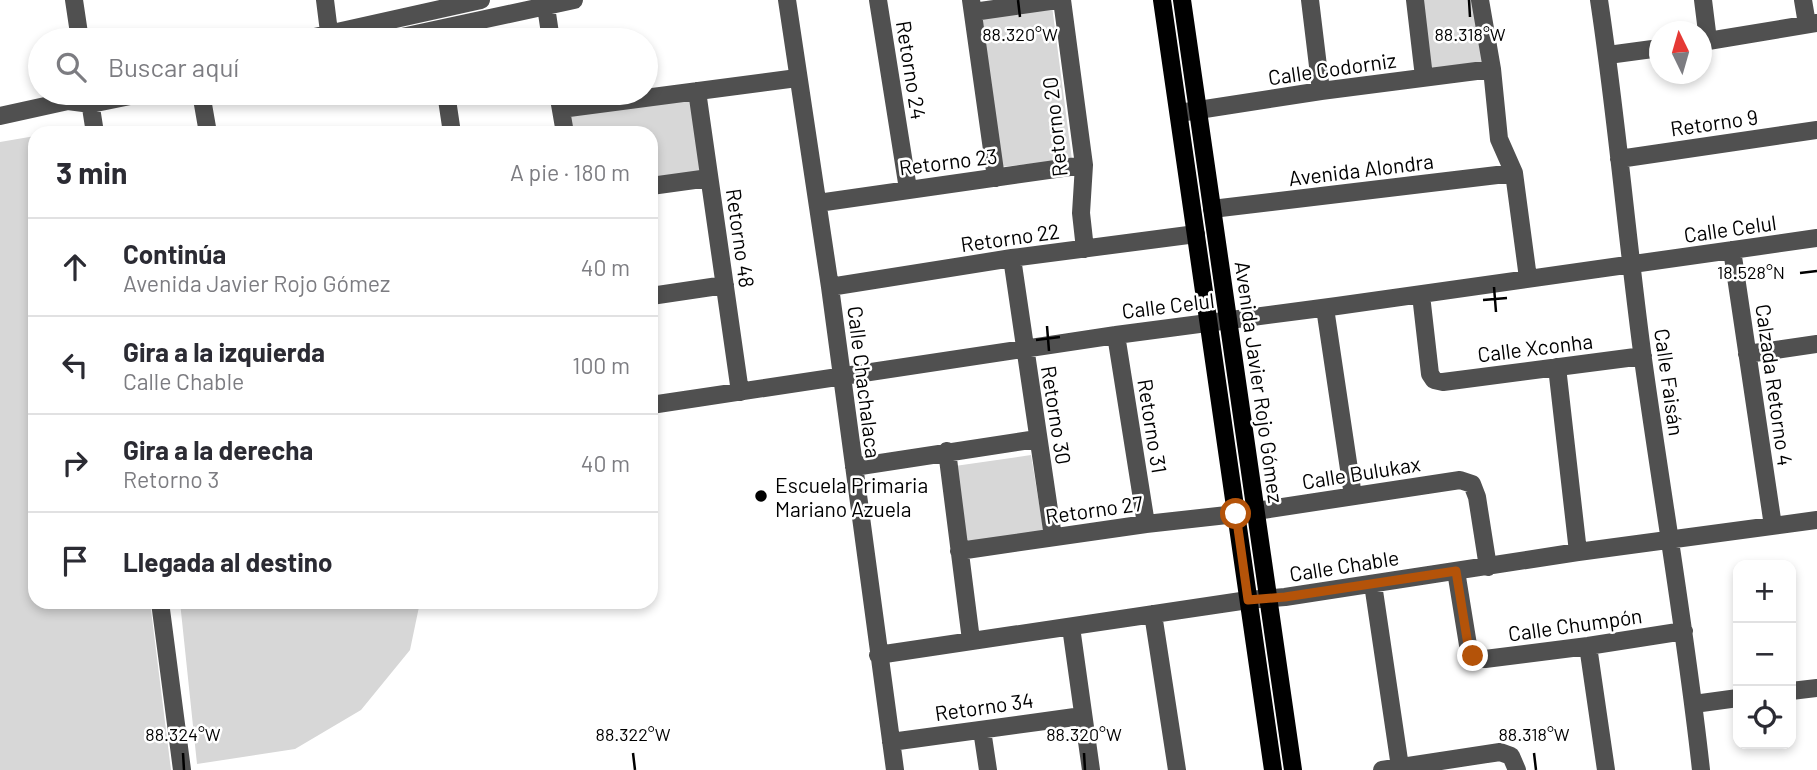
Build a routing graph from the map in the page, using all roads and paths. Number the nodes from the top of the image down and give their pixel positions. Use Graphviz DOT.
graph roads {
  1 [pos="74,0"];
  2 [pos="325,0"];
  3 [pos="481,0"];
  4 [pos="574,0"];
  5 [pos="787,0"];
  6 [pos="878,0"];
  7 [pos="1059,0"];
  8 [pos="1162,0"];
  9 [pos="1182,0"];
  10 [pos="1310,0"];
  11 [pos="1415,0"];
  12 [pos="1480,0"];
  13 [pos="1599,0"];
  14 [pos="1703,0"];
  15 [pos="1803,0"];
  16 [pos="545,3"];
  17 [pos="972,6"];
  18 [pos="1704,21"];
  19 [pos="1812,23"];
  20 [pos="78,28"];
  21 [pos="329,28"];
  22 [pos="367,28"];
  23 [pos="461,28"];
  24 [pos="549,28"];
  25 [pos="1712,40"];
  26 [pos="1649,49"];
  27 [pos="1608,55"];
  28 [pos="1492,69"];
  29 [pos="1424,77"];
  30 [pos="797,78"];
  31 [pos="697,91"];
  32 [pos="1321,91"];
  33 [pos="658,94"];
  34 [pos="50,105"];
  35 [pos="85,105"];
  36 [pos="203,105"];
  37 [pos="448,105"];
  38 [pos="561,105"];
  39 [pos="1198,111"];
  40 [pos="1178,113"];
  41 [pos="0,116"];
  42 [pos="92,126"];
  43 [pos="207,126"];
  44 [pos="451,126"];
  45 [pos="564,126"];
  46 [pos="1817,130"];
  47 [pos="1619,159"];
  48 [pos="1084,165"];
  49 [pos="1514,173"];
  50 [pos="709,178"];
  51 [pos="996,178"];
  52 [pos="658,185"];
  53 [pos="908,189"];
  54 [pos="818,203"];
  55 [pos="1212,209"];
  56 [pos="1196,234"];
  57 [pos="1817,238"];
  58 [pos="1085,249"];
  59 [pos="1732,250"];
  60 [pos="1012,258"];
  61 [pos="1632,264"];
  62 [pos="1528,278"];
  63 [pos="725,285"];
  64 [pos="830,287"];
  65 [pos="658,295"];
  66 [pos="1422,295"];
  67 [pos="1325,308"];
  68 [pos="1228,320"];
  69 [pos="1209,323"];
  70 [pos="1116,335"];
  71 [pos="1817,344"];
  72 [pos="1024,349"];
  73 [pos="1747,354"];
  74 [pos="1643,356"];
  75 [pos="1557,367"];
  76 [pos="842,377"];
  77 [pos="740,392"];
  78 [pos="658,403"];
  79 [pos="1037,439"];
  80 [pos="947,452"];
  81 [pos="853,467"];
  82 [pos="1353,496"];
  83 [pos="1256,511"];
  84 [pos="1236,514"];
  85 [pos="1817,520"];
  86 [pos="1146,524"];
  87 [pos="1773,526"];
  88 [pos="1053,537"];
  89 [pos="1668,541"];
  90 [pos="959,551"];
  91 [pos="1578,552"];
  92 [pos="1488,567"];
  93 [pos="1456,571"];
  94 [pos="1373,584"];
  95 [pos="1268,598"];
  96 [pos="1248,600"];
  97 [pos="161,609"];
  98 [pos="1153,614"];
  99 [pos="1071,627"];
  100 [pos="1684,631"];
  101 [pos="971,640"];
  102 [pos="1588,646"];
  103 [pos="878,655"];
  104 [pos="1817,688"];
  105 [pos="1796,690"];
  106 [pos="1733,699"];
  107 [pos="1694,704"];
  108 [pos="1082,716"];
  109 [pos="982,730"];
  110 [pos="891,742"];
  111 [pos="1514,763"];
  112 [pos="1400,767"];
  113 [pos="182,770"];
  114 [pos="895,770"];
  115 [pos="988,770"];
  116 [pos="1091,770"];
  117 [pos="1177,770"];
  118 [pos="1273,770"];
  119 [pos="1293,770"];
  120 [pos="1382,770"];
  121 [pos="1606,770"];
  122 [pos="1701,770"];
  1 -- 20 [label="street"];
  2 -- 21 [label="street"];
  3 -- 22 [label="street"];
  4 -- 16 [label="street"];
  5 -- 30 [label="street, Calle Chachalaca"];
  6 -- 53 [label="street, Retorno 24"];
  7 -- 17 [label="street"];
  7 -- 48 [label="street, Retorno 20"];
  8 -- 40 [label="main road, Avenida Javier Rojo Gómez"];
  9 -- 39 [label="main road, Avenida Javier Rojo Gómez"];
  10 -- 32 [label="street"];
  11 -- 29 [label="street"];
  12 -- 28 [label="street"];
  13 -- 27 [label="street, Calle Faisán"];
  14 -- 18 [label="street"];
  15 -- 19 [label="street"];
  16 -- 23 [label="street"];
  16 -- 24 [label="street"];
  17 -- 51 [label="street"];
  19 -- 25 [label="street"];
  26 -- 27 [label="street"];
  27 -- 47 [label="street, Calle Faisán"];
  28 -- 29 [label="street, Calle Codorniz"];
  28 -- 49 [label="street"];
  29 -- 32 [label="street, Calle Codorniz"];
  30 -- 31 [label="street"];
  30 -- 54 [label="street, Calle Chachalaca"];
  31 -- 33 [label="street"];
  31 -- 50 [label="street, Retorno 48"];
  32 -- 39 [label="street, Calle Codorniz"];
  34 -- 41 [label="street"];
  35 -- 42 [label="street"];
  36 -- 43 [label="street"];
  37 -- 44 [label="street"];
  38 -- 45 [label="street"];
  39 -- 40 [label="street, Calle Codorniz"];
  39 -- 55 [label="main road, Avenida Javier Rojo Gómez"];
  40 -- 56 [label="main road, Avenida Javier Rojo Gómez"];
  46 -- 47 [label="street, Retorno 9"];
  47 -- 61 [label="street, Calle Faisán"];
  48 -- 51 [label="street, Retorno 23"];
  48 -- 58 [label="street, Retorno 20"];
  49 -- 55 [label="street, Avenida Alondra"];
  49 -- 62 [label="street"];
  50 -- 52 [label="street"];
  50 -- 63 [label="street, Retorno 48"];
  51 -- 53 [label="street, Retorno 23"];
  53 -- 54 [label="street, Retorno 23"];
  54 -- 64 [label="street, Calle Chachalaca"];
  55 -- 68 [label="main road, Avenida Javier Rojo Gómez"];
  56 -- 58 [label="street, Retorno 22"];
  56 -- 69 [label="main road, Avenida Javier Rojo Gómez"];
  57 -- 59 [label="street, Calle Celul"];
  58 -- 60 [label="street, Retorno 22"];
  59 -- 61 [label="street, Calle Celul"];
  59 -- 73 [label="street, Calzada Retorno 4"];
  60 -- 64 [label="street, Retorno 22"];
  60 -- 72 [label="street, Retorno 30"];
  61 -- 62 [label="street, Calle Celul"];
  61 -- 74 [label="street, Calle Faisán"];
  62 -- 66 [label="street, Calle Celul"];
  63 -- 65 [label="street"];
  63 -- 77 [label="street, Retorno 48"];
  64 -- 76 [label="street, Calle Chachalaca"];
  66 -- 67 [label="street, Calle Celul"];
  66 -- 75 [label="street, Calle Xconha"];
  67 -- 68 [label="street, Calle Celul"];
  67 -- 82 [label="street"];
  68 -- 69 [label="street, Calle Celul"];
  68 -- 83 [label="main road, Avenida Javier Rojo Gómez"];
  69 -- 70 [label="street, Calle Celul"];
  69 -- 84 [label="main road, Avenida Javier Rojo Gómez"];
  70 -- 72 [label="street, Calle Celul"];
  70 -- 86 [label="street, Retorno 31"];
  71 -- 73 [label="street"];
  72 -- 76 [label="street, Calle Celul"];
  72 -- 79 [label="street, Retorno 30"];
  73 -- 87 [label="street, Calzada Retorno 4"];
  74 -- 75 [label="street, Calle Xconha"];
  74 -- 89 [label="street, Calle Faisán"];
  75 -- 91 [label="street"];
  76 -- 77 [label="street, Calle Celul"];
  76 -- 81 [label="street, Calle Chachalaca"];
  77 -- 78 [label="street, Calle Celul"];
  79 -- 80 [label="street"];
  79 -- 88 [label="street, Retorno 30"];
  80 -- 81 [label="street"];
  80 -- 90 [label="street"];
  81 -- 103 [label="street, Calle Chachalaca"];
  82 -- 83 [label="street, Calle Bulukax"];
  82 -- 92 [label="street, Calle Bulukax"];
  83 -- 95 [label="main road, Avenida Javier Rojo Gómez"];
  84 -- 86 [label="street, Retorno 27"];
  84 -- 96 [label="main road, Avenida Javier Rojo Gómez"];
  85 -- 87 [label="street, Calle Chable"];
  86 -- 88 [label="street, Retorno 27"];
  87 -- 89 [label="street, Calle Chable"];
  88 -- 90 [label="street, Retorno 27"];
  89 -- 91 [label="street, Calle Chable"];
  89 -- 100 [label="street, Calle Faisán"];
  90 -- 101 [label="street"];
  91 -- 92 [label="street, Calle Chable"];
  92 -- 93 [label="street, Calle Chable"];
  93 -- 94 [label="street, Calle Chable"];
  93 -- 102 [label="street, Calle Chumpón"];
  94 -- 95 [label="street, Calle Chable"];
  94 -- 112 [label="street"];
  95 -- 96 [label="street, Calle Chable"];
  95 -- 119 [label="main road, Avenida Javier Rojo Gómez"];
  96 -- 98 [label="street, Calle Chable"];
  96 -- 118 [label="main road, Avenida Javier Rojo Gómez"];
  97 -- 113 [label="street"];
  98 -- 99 [label="street, Calle Chable"];
  98 -- 117 [label="street"];
  99 -- 101 [label="street, Calle Chable"];
  99 -- 108 [label="street"];
  100 -- 102 [label="street, Calle Chumpón"];
  100 -- 107 [label="street, Calle Faisán"];
  101 -- 103 [label="street, Calle Chable"];
  102 -- 121 [label="street"];
  103 -- 110 [label="street, Calle Chachalaca"];
  104 -- 105 [label="street"];
  106 -- 107 [label="street"];
  107 -- 122 [label="street, Calle Faisán"];
  108 -- 109 [label="street, Retorno 34"];
  108 -- 116 [label="street"];
  109 -- 110 [label="street, Retorno 34"];
  109 -- 115 [label="street"];
  110 -- 114 [label="street, Calle Chachalaca"];
  111 -- 112 [label="street"];
  112 -- 120 [label="street"];
}
